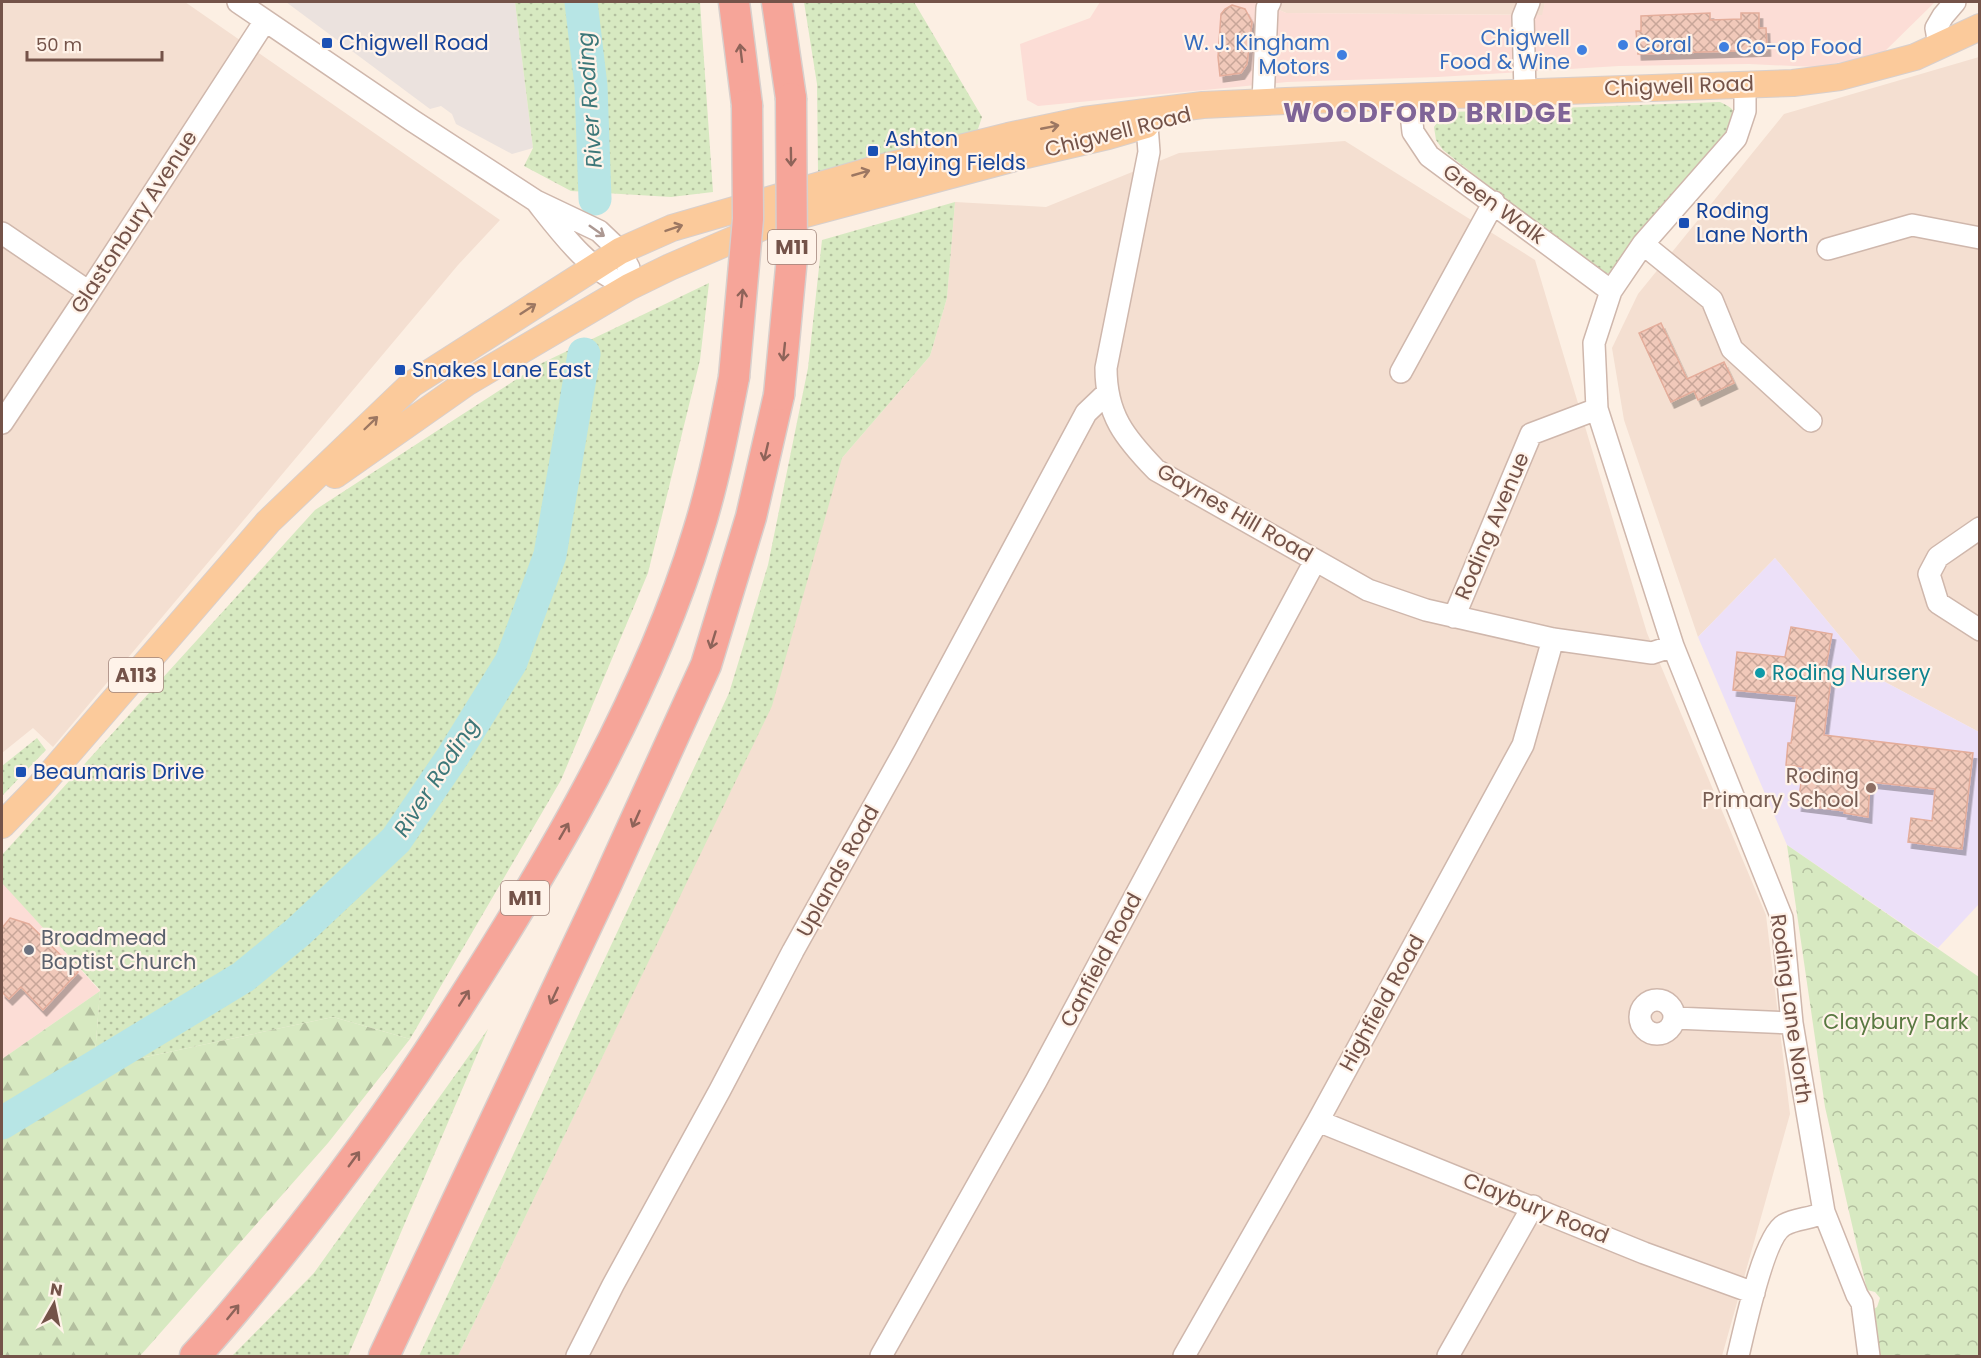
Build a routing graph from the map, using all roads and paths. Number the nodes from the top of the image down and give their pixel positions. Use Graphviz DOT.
graph roads {
  1 [pos="238,2"];
  2 [pos="734,2"];
  3 [pos="777,2"];
  4 [pos="1270,2"];
  5 [pos="1529,2"];
  6 [pos="1955,2"];
  7 [pos="265,21"];
  8 [pos="1980,27"];
  9 [pos="1939,45"];
  10 [pos="1745,84"];
  11 [pos="1525,92"];
  12 [pos="1409,95"];
  13 [pos="1263,102"];
  14 [pos="1147,118"];
  15 [pos="536,201"];
  16 [pos="1494,202"];
  17 [pos="2,233"];
  18 [pos="1980,238"];
  19 [pos="1643,244"];
  20 [pos="1828,249"];
  21 [pos="620,251"];
  22 [pos="594,267"];
  23 [pos="629,287"];
  24 [pos="1611,291"];
  25 [pos="89,292"];
  26 [pos="1401,372"];
  27 [pos="1108,392"];
  28 [pos="1597,409"];
  29 [pos="1811,421"];
  30 [pos="2,423"];
  31 [pos="268,522"];
  32 [pos="1980,528"];
  33 [pos="1315,561"];
  34 [pos="1454,617"];
  35 [pos="1980,630"];
  36 [pos="1553,639"];
  37 [pos="1673,646"];
  38 [pos="2,825"];
  39 [pos="1676,1018"];
  40 [pos="1792,1023"];
  41 [pos="1318,1121"];
  42 [pos="1533,1206"];
  43 [pos="1824,1212"];
  44 [pos="1754,1293"];
  45 [pos="195,1356"];
  46 [pos="384,1356"];
  47 [pos="577,1356"];
  48 [pos="881,1356"];
  49 [pos="1184,1356"];
  50 [pos="1448,1356"];
  51 [pos="1737,1356"];
  52 [pos="1869,1356"];
  1 -- 7 [label="street"];
  45 -- 2 [label="highway, M11, one-way, bridge"];
  3 -- 46 [label="highway, M11, one-way, bridge"];
  4 -- 13 [label="street"];
  5 -- 11 [label="street"];
  6 -- 9 [label="street"];
  7 -- 15 [label="street"];
  7 -- 25 [label="street, Glastonbury Avenue"];
  8 -- 9 [label="main road, Chigwell Road / A113"];
  9 -- 10 [label="main road, Chigwell Road / A113"];
  10 -- 11 [label="main road, Chigwell Road / A113"];
  10 -- 19 [label="street, Roding Lane North"];
  11 -- 12 [label="main road, Chigwell Road / A113"];
  12 -- 13 [label="main road, Chigwell Road / A113"];
  12 -- 16 [label="street, Green Walk"];
  13 -- 14 [label="main road, Chigwell Road / A113"];
  21 -- 14 [label="main road, Chigwell Road / A113, one-way"];
  14 -- 23 [label="main road, Chigwell Road / A113"];
  14 -- 27 [label="street, Gaynes Hill Road"];
  15 -- 21 [label="street, one-way"];
  15 -- 22 [label="street"];
  16 -- 24 [label="street, Green Walk"];
  16 -- 26 [label="street"];
  17 -- 25 [label="street"];
  18 -- 20 [label="street"];
  19 -- 24 [label="street, Roding Lane North"];
  19 -- 29 [label="street"];
  21 -- 22 [label="main road, Chigwell Road / A113"];
  21 -- 23 [label="street"];
  22 -- 23 [label="street"];
  31 -- 22 [label="main road, Chigwell Road / A113, one-way"];
  23 -- 31 [label="main road, Chigwell Road / A113"];
  24 -- 28 [label="street, Roding Lane North"];
  25 -- 30 [label="street, Glastonbury Avenue"];
  27 -- 33 [label="street, Gaynes Hill Road"];
  27 -- 47 [label="street, Uplands Road"];
  28 -- 34 [label="street, Roding Avenue"];
  28 -- 37 [label="street, Roding Lane North"];
  31 -- 38 [label="main road, Chigwell Road / A113"];
  32 -- 35 [label="street"];
  33 -- 34 [label="street, Gaynes Hill Road"];
  33 -- 48 [label="street, Canfield Road"];
  34 -- 36 [label="street, Gaynes Hill Road"];
  36 -- 37 [label="street, Gaynes Hill Road"];
  36 -- 41 [label="street, Highfield Road"];
  37 -- 40 [label="street, Roding Lane North"];
  39 -- 40 [label="street"];
  40 -- 43 [label="street, Roding Lane North"];
  41 -- 42 [label="street, Claybury Road"];
  41 -- 49 [label="street, Highfield Road"];
  42 -- 44 [label="street, Claybury Road"];
  42 -- 50 [label="street"];
  43 -- 44 [label="street"];
  43 -- 52 [label="street, Roding Lane North"];
  44 -- 51 [label="street"];
}
